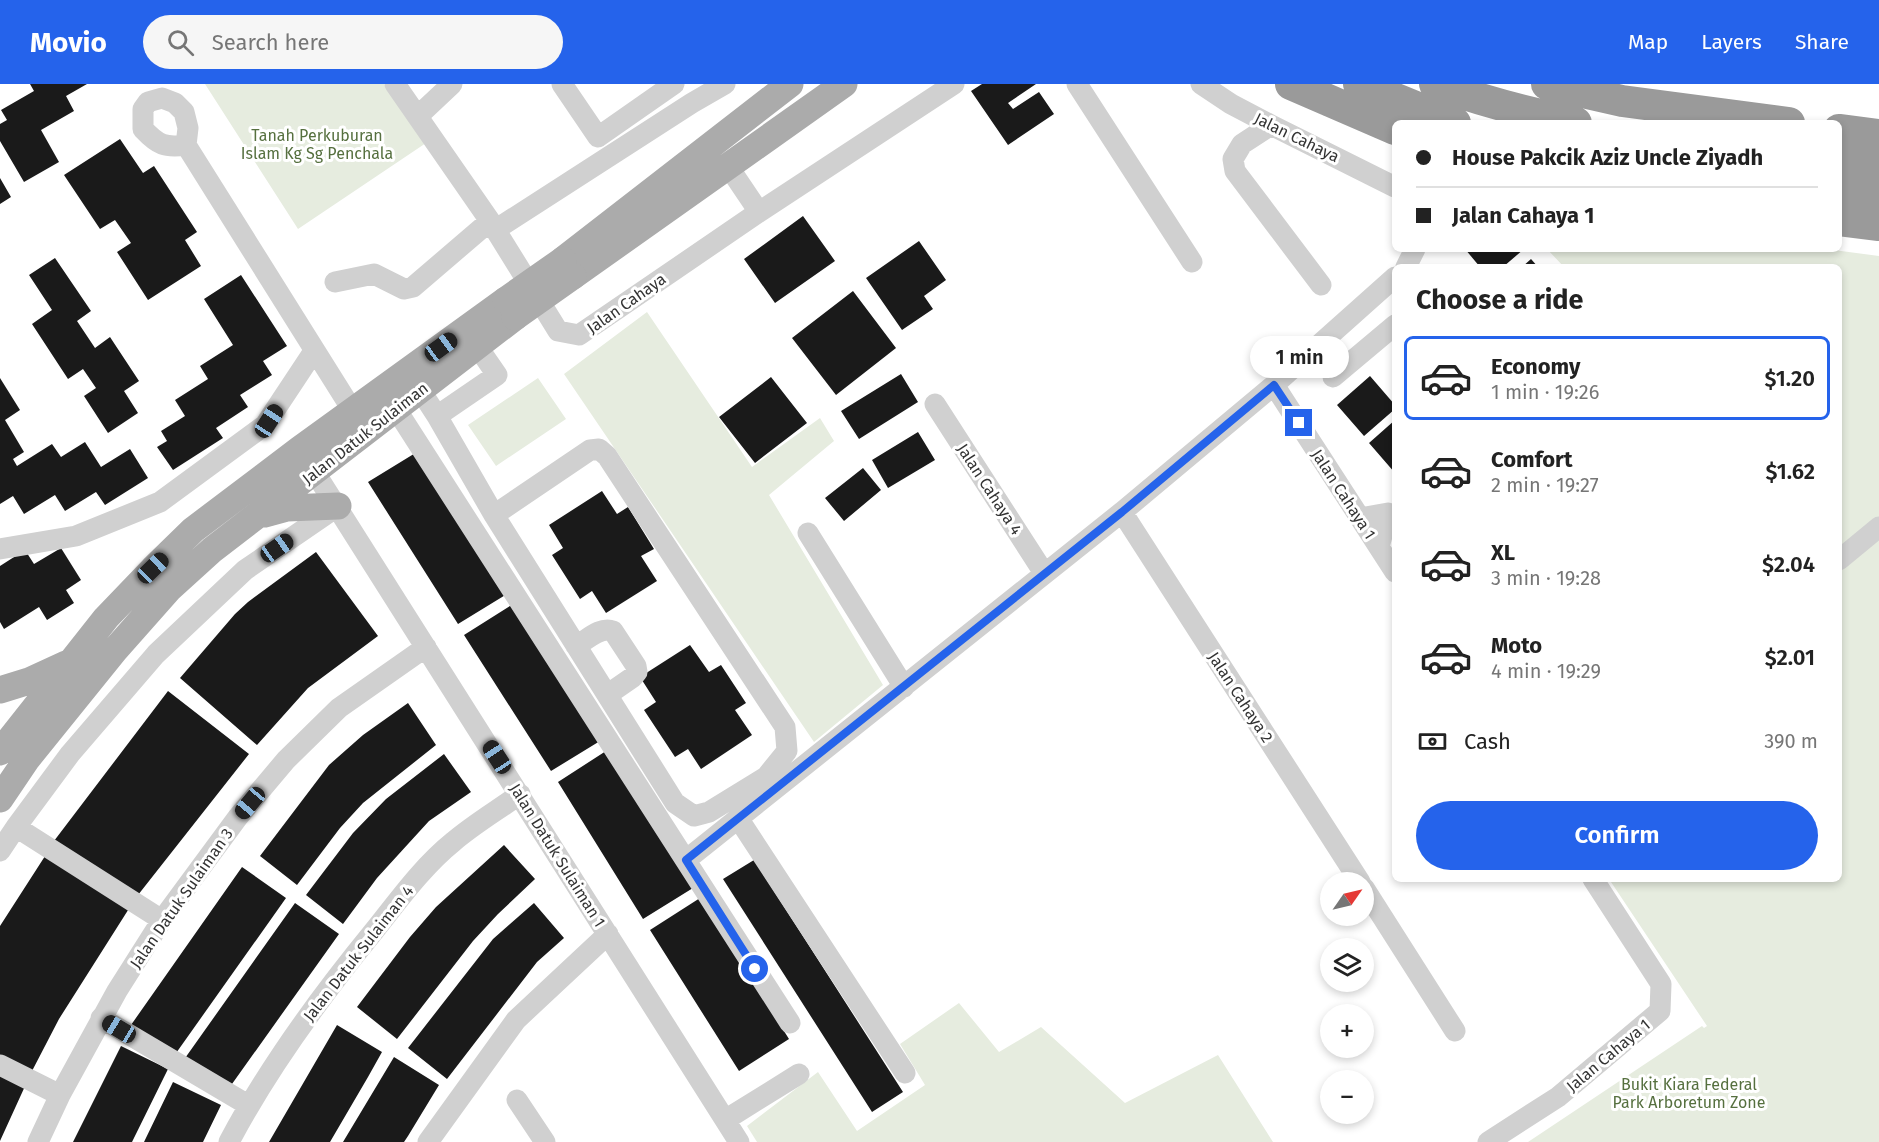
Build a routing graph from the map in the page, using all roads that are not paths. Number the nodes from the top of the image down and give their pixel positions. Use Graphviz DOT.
graph roads {
  1 [pos="395,84"];
  2 [pos="452,84"];
  3 [pos="562,84"];
  4 [pos="674,84"];
  5 [pos="725,84"];
  6 [pos="844,84"];
  7 [pos="954,84"];
  8 [pos="1077,84"];
  9 [pos="1201,84"];
  10 [pos="1359,84"];
  11 [pos="1435,84"];
  12 [pos="1546,84"];
  13 [pos="1295,85"];
  14 [pos="784,86"];
  15 [pos="418,116"];
  16 [pos="1448,120"];
  17 [pos="1562,120"];
  18 [pos="1766,120"];
  19 [pos="1271,125"];
  20 [pos="1392,128"];
  21 [pos="1842,130"];
  22 [pos="1879,135"];
  23 [pos="186,145"];
  24 [pos="728,166"];
  25 [pos="1392,186"];
  26 [pos="759,212"];
  27 [pos="1842,220"];
  28 [pos="1879,225"];
  29 [pos="492,226"];
  30 [pos="1192,262"];
  31 [pos="568,268"];
  32 [pos="1392,280"];
  33 [pos="335,282"];
  34 [pos="1321,285"];
  35 [pos="510,308"];
  36 [pos="1392,328"];
  37 [pos="477,346"];
  38 [pos="314,351"];
  39 [pos="1333,377"];
  40 [pos="414,380"];
  41 [pos="1274,385"];
  42 [pos="936,404"];
  43 [pos="396,409"];
  44 [pos="437,416"];
  45 [pos="360,422"];
  46 [pos="307,460"];
  47 [pos="338,506"];
  48 [pos="1392,510"];
  49 [pos="1122,512"];
  50 [pos="494,515"];
  51 [pos="254,518"];
  52 [pos="1360,518"];
  53 [pos="1879,527"];
  54 [pos="808,533"];
  55 [pos="1378,547"];
  56 [pos="0,549"];
  57 [pos="1842,558"];
  58 [pos="1392,568"];
  59 [pos="1044,573"];
  60 [pos="576,646"];
  61 [pos="426,647"];
  62 [pos="70,663"];
  63 [pos="904,687"];
  64 [pos="0,690"];
  65 [pos="607,695"];
  66 [pos="8,749"];
  67 [pos="3,788"];
  68 [pos="520,794"];
  69 [pos="738,818"];
  70 [pos="15,827"];
  71 [pos="0,851"];
  72 [pos="686,860"];
  73 [pos="1354,872"];
  74 [pos="1595,882"];
  75 [pos="1374,904"];
  76 [pos="162,920"];
  77 [pos="608,934"];
  78 [pos="101,1018"];
  79 [pos="790,1023"];
  80 [pos="1455,1031"];
  81 [pos="0,1065"];
  82 [pos="905,1073"];
  83 [pos="799,1074"];
  84 [pos="60,1095"];
  85 [pos="517,1100"];
  86 [pos="248,1105"];
  87 [pos="725,1120"];
  88 [pos="738,1141"];
  89 [pos="38,1142"];
  90 [pos="229,1142"];
  91 [pos="428,1142"];
  92 [pos="545,1142"];
  93 [pos="1488,1142"];
  1 -- 15 [label="street, Jalan Cahaya"];
  2 -- 15 [label="street"];
  3 -- 4 [label="street"];
  5 -- 29 [label="street"];
  6 -- 24 [label="main road, Jalan Datuk Sulaiman"];
  7 -- 26 [label="street, Jalan Cahaya"];
  8 -- 30 [label="street"];
  9 -- 19 [label="street, Jalan Cahaya"];
  10 -- 16 [label="highway"];
  11 -- 17 [label="highway"];
  12 -- 18 [label="highway"];
  13 -- 20 [label="highway"];
  14 -- 31 [label="main road, Jalan Datuk Sulaiman"];
  15 -- 29 [label="street, Jalan Cahaya"];
  19 -- 25 [label="street, Jalan Cahaya"];
  19 -- 34 [label="street"];
  21 -- 22 [label="highway"];
  23 -- 38 [label="street"];
  24 -- 26 [label="street"];
  24 -- 31 [label="main road, Jalan Datuk Sulaiman"];
  26 -- 29 [label="street, Jalan Cahaya"];
  27 -- 28 [label="highway"];
  29 -- 33 [label="street"];
  31 -- 35 [label="main road, Jalan Datuk Sulaiman, bridge"];
  32 -- 41 [label="street"];
  35 -- 37 [label="main road, Jalan Datuk Sulaiman"];
  35 -- 40 [label="main road, Jalan Datuk Sulaiman"];
  36 -- 39 [label="street"];
  37 -- 40 [label="main road, Jalan Datuk Sulaiman"];
  37 -- 44 [label="street"];
  38 -- 45 [label="street"];
  38 -- 56 [label="street"];
  40 -- 43 [label="main road, Jalan Datuk Sulaiman"];
  40 -- 44 [label="street"];
  40 -- 45 [label="main road, Jalan Datuk Sulaiman"];
  41 -- 49 [label="street"];
  41 -- 52 [label="street, Jalan Cahaya 1"];
  42 -- 59 [label="street, Jalan Cahaya 4"];
  43 -- 45 [label="main road, Jalan Datuk Sulaiman"];
  43 -- 72 [label="street"];
  44 -- 50 [label="street"];
  45 -- 46 [label="main road, Jalan Datuk Sulaiman"];
  46 -- 47 [label="street, Jalan Datuk Sulaiman 1"];
  46 -- 51 [label="main road, Jalan Datuk Sulaiman"];
  46 -- 62 [label="main road, Jalan Datuk Sulaiman"];
  47 -- 51 [label="main road"];
  47 -- 61 [label="street, Jalan Datuk Sulaiman 1"];
  47 -- 70 [label="street"];
  48 -- 52 [label="street"];
  48 -- 55 [label="street"];
  49 -- 59 [label="street"];
  49 -- 73 [label="street, Jalan Cahaya 2"];
  50 -- 60 [label="street"];
  50 -- 65 [label="street"];
  51 -- 66 [label="main road, Jalan Datuk Sulaiman"];
  52 -- 55 [label="street, Jalan Cahaya 1"];
  53 -- 57 [label="street"];
  54 -- 63 [label="street"];
  55 -- 58 [label="street, Jalan Cahaya 1"];
  59 -- 63 [label="street"];
  60 -- 65 [label="street"];
  60 -- 65 [label="street"];
  61 -- 68 [label="street, Jalan Datuk Sulaiman 1"];
  61 -- 76 [label="street, Jalan Datuk Sulaiman 3"];
  62 -- 64 [label="main road"];
  62 -- 66 [label="main road, Jalan Datuk Sulaiman"];
  63 -- 69 [label="street"];
  66 -- 67 [label="main road, Jalan Datuk Sulaiman"];
  68 -- 77 [label="street, Jalan Datuk Sulaiman 1"];
  68 -- 86 [label="street, Jalan Datuk Sulaiman 4"];
  69 -- 72 [label="street"];
  69 -- 82 [label="street"];
  70 -- 71 [label="street"];
  70 -- 76 [label="street"];
  72 -- 79 [label="street"];
  74 -- 93 [label="street, Jalan Cahaya 1"];
  75 -- 80 [label="street"];
  76 -- 78 [label="street, Jalan Datuk Sulaiman 3"];
  77 -- 87 [label="street, Jalan Datuk Sulaiman 1"];
  77 -- 91 [label="street"];
  78 -- 84 [label="street, Jalan Datuk Sulaiman 3"];
  78 -- 86 [label="street"];
  81 -- 84 [label="street"];
  83 -- 87 [label="street"];
  84 -- 89 [label="street, Jalan Datuk Sulaiman 3"];
  85 -- 92 [label="street"];
  86 -- 90 [label="street, Jalan Datuk Sulaiman 4"];
  87 -- 88 [label="street, Jalan Datuk Sulaiman 1"];
}
